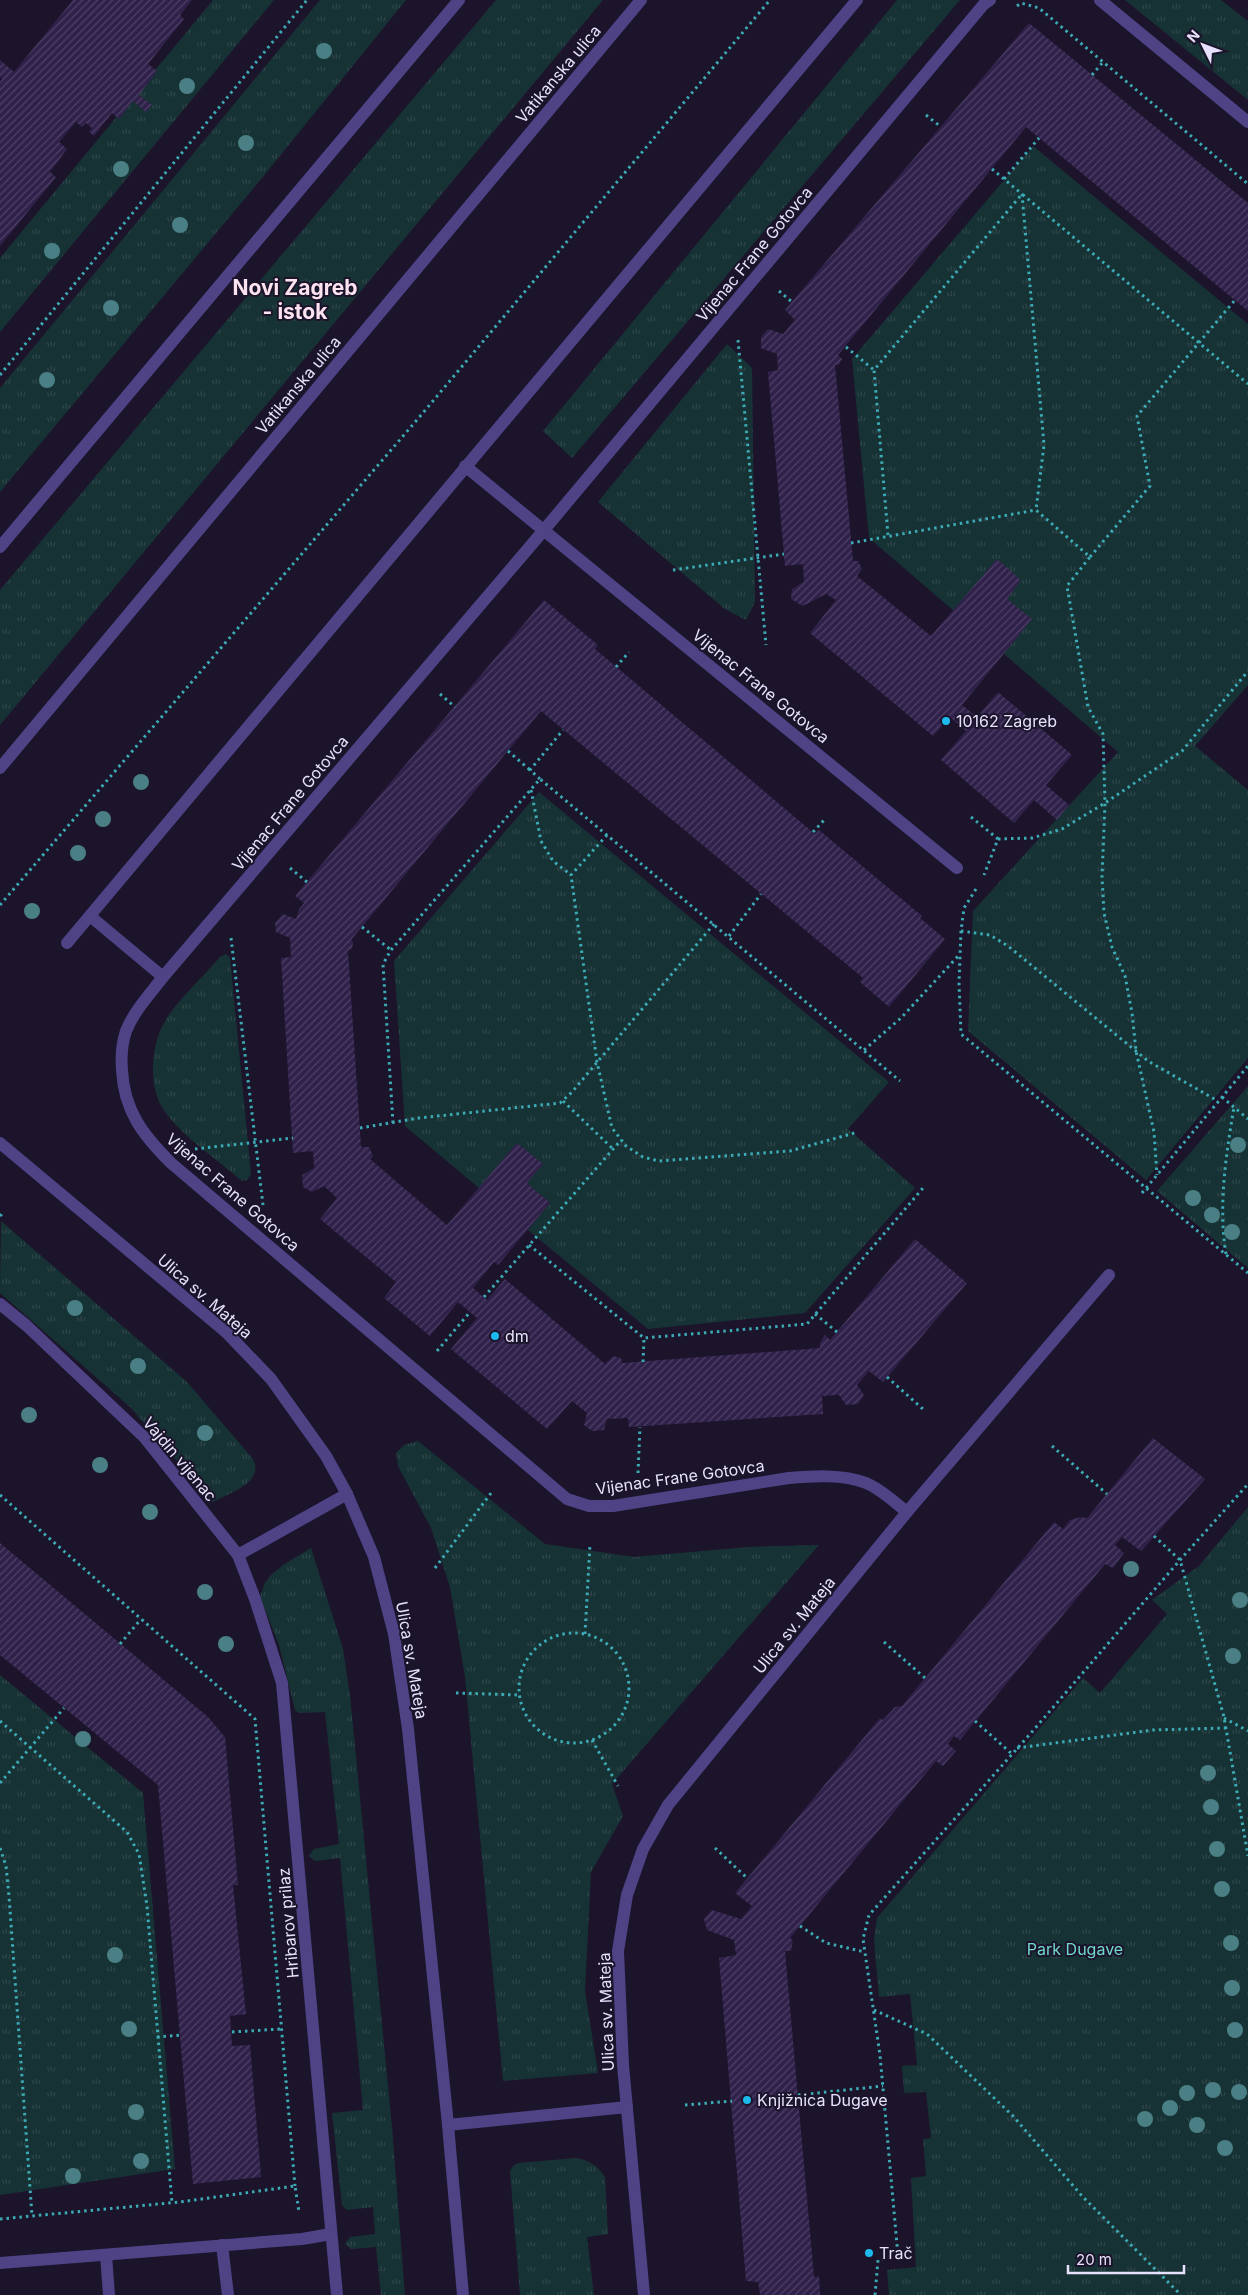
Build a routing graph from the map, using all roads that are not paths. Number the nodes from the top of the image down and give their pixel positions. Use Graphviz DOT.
graph roads {
  1 [pos="459,0"];
  2 [pos="640,0"];
  3 [pos="857,0"];
  4 [pos="990,0"];
  5 [pos="1100,0"];
  6 [pos="1248,122"];
  7 [pos="465,466"];
  8 [pos="544,530"];
  9 [pos="0,547"];
  10 [pos="0,768"];
  11 [pos="957,868"];
  12 [pos="90,916"];
  13 [pos="67,943"];
  14 [pos="163,977"];
  15 [pos="0,1143"];
  16 [pos="1109,1275"];
  17 [pos="0,1304"];
  18 [pos="347,1494"];
  19 [pos="907,1512"];
  20 [pos="238,1555"];
  21 [pos="627,2107"];
  22 [pos="448,2125"];
  23 [pos="332,2234"];
  24 [pos="222,2246"];
  25 [pos="106,2255"];
  26 [pos="0,2263"];
  27 [pos="109,2295"];
  28 [pos="228,2295"];
  29 [pos="337,2295"];
  30 [pos="463,2295"];
  31 [pos="644,2295"];
  1 -- 9 [label="street"];
  2 -- 10 [label="street, Vatikanska ulica"];
  3 -- 7 [label="street"];
  4 -- 8 [label="street, Vijenac Frane Gotovca"];
  5 -- 6 [label="street"];
  7 -- 8 [label="street"];
  7 -- 12 [label="street"];
  8 -- 11 [label="street, Vijenac Frane Gotovca"];
  8 -- 14 [label="street, Vijenac Frane Gotovca"];
  12 -- 13 [label="street"];
  12 -- 14 [label="street"];
  14 -- 19 [label="street, Vijenac Frane Gotovca"];
  15 -- 18 [label="street, Ulica sv. Mateja"];
  16 -- 19 [label="street, Ulica sv. Mateja"];
  17 -- 20 [label="street, Vajdin vijenac"];
  18 -- 20 [label="street"];
  18 -- 22 [label="street, Ulica sv. Mateja"];
  19 -- 21 [label="street, Ulica sv. Mateja"];
  20 -- 23 [label="street, Hribarov prilaz"];
  21 -- 22 [label="street"];
  21 -- 31 [label="street, Ulica sv. Mateja"];
  22 -- 30 [label="street, Ulica sv. Mateja"];
  23 -- 24 [label="street"];
  23 -- 29 [label="street, Hribarov prilaz"];
  24 -- 25 [label="street"];
  24 -- 28 [label="street"];
  25 -- 26 [label="street"];
  25 -- 27 [label="street"];
}
